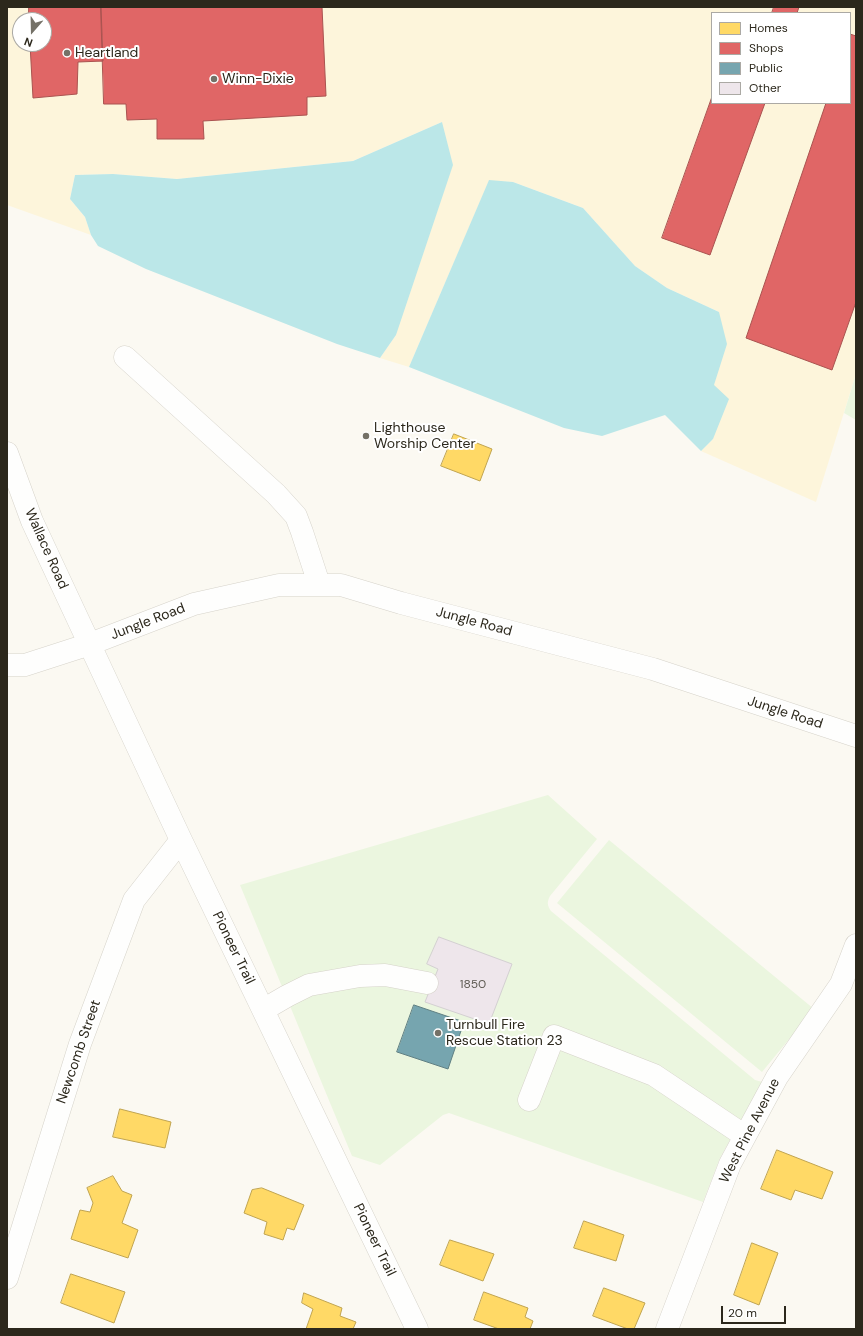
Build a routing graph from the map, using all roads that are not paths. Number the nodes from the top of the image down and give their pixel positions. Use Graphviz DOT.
graph roads {
  1 [pos="125,357"];
  2 [pos="7,453"];
  3 [pos="319,584"];
  4 [pos="90,644"];
  5 [pos="7,665"];
  6 [pos="856,736"];
  7 [pos="181,840"];
  8 [pos="856,945"];
  9 [pos="427,983"];
  10 [pos="263,1010"];
  11 [pos="529,1100"];
  12 [pos="745,1136"];
  13 [pos="7,1278"];
  14 [pos="417,1329"];
  15 [pos="667,1329"];
  1 -- 3 [label="street"];
  2 -- 4 [label="street, Wallace Road"];
  3 -- 4 [label="street, Jungle Road"];
  3 -- 6 [label="street, Jungle Road"];
  4 -- 5 [label="street"];
  4 -- 7 [label="street, Pioneer Trail"];
  7 -- 10 [label="street, Pioneer Trail"];
  7 -- 13 [label="street, Newcomb Street"];
  8 -- 12 [label="street, West Pine Avenue"];
  9 -- 10 [label="street"];
  10 -- 14 [label="street, Pioneer Trail"];
  11 -- 12 [label="street"];
  12 -- 15 [label="street, West Pine Avenue"];
}
